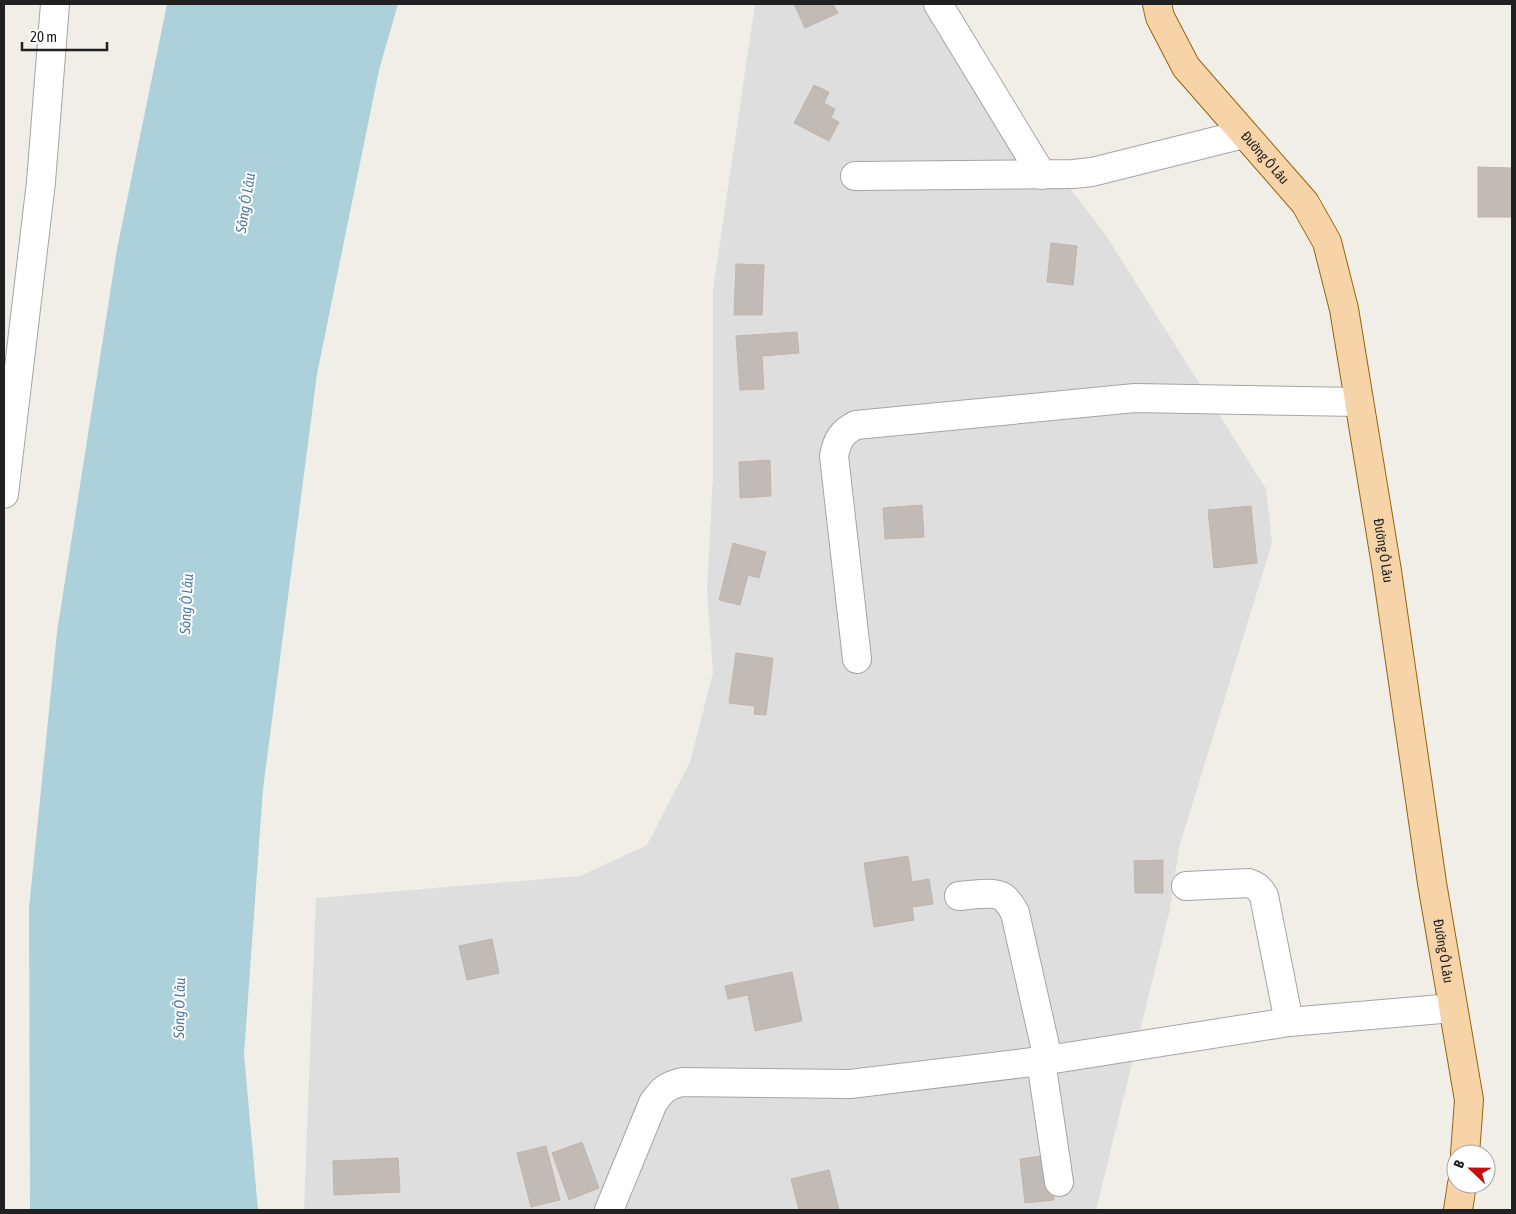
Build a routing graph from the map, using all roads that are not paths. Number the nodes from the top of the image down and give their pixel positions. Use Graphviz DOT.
graph roads {
  1 [pos="55,4"];
  2 [pos="938,4"];
  3 [pos="1157,4"];
  4 [pos="1244,134"];
  5 [pos="1042,175"];
  6 [pos="855,176"];
  7 [pos="1359,402"];
  8 [pos="4,494"];
  9 [pos="857,659"];
  10 [pos="1186,886"];
  11 [pos="959,896"];
  12 [pos="1453,1008"];
  13 [pos="1289,1022"];
  14 [pos="1044,1060"];
  15 [pos="1466,1144"];
  16 [pos="1059,1182"];
  17 [pos="1460,1194"];
  18 [pos="609,1210"];
  19 [pos="1458,1210"];
  1 -- 8 [label="street"];
  2 -- 5 [label="street"];
  3 -- 4 [label="main road, Đường Ô Lâu"];
  4 -- 5 [label="street"];
  4 -- 7 [label="main road, Đường Ô Lâu"];
  5 -- 6 [label="street"];
  7 -- 9 [label="street"];
  7 -- 12 [label="main road, Đường Ô Lâu"];
  10 -- 13 [label="street"];
  11 -- 14 [label="street"];
  12 -- 13 [label="street"];
  12 -- 15 [label="main road, Đường Ô Lâu"];
  13 -- 14 [label="street"];
  14 -- 16 [label="street"];
  14 -- 18 [label="street"];
  17 -- 19 [label="main road"];
}
